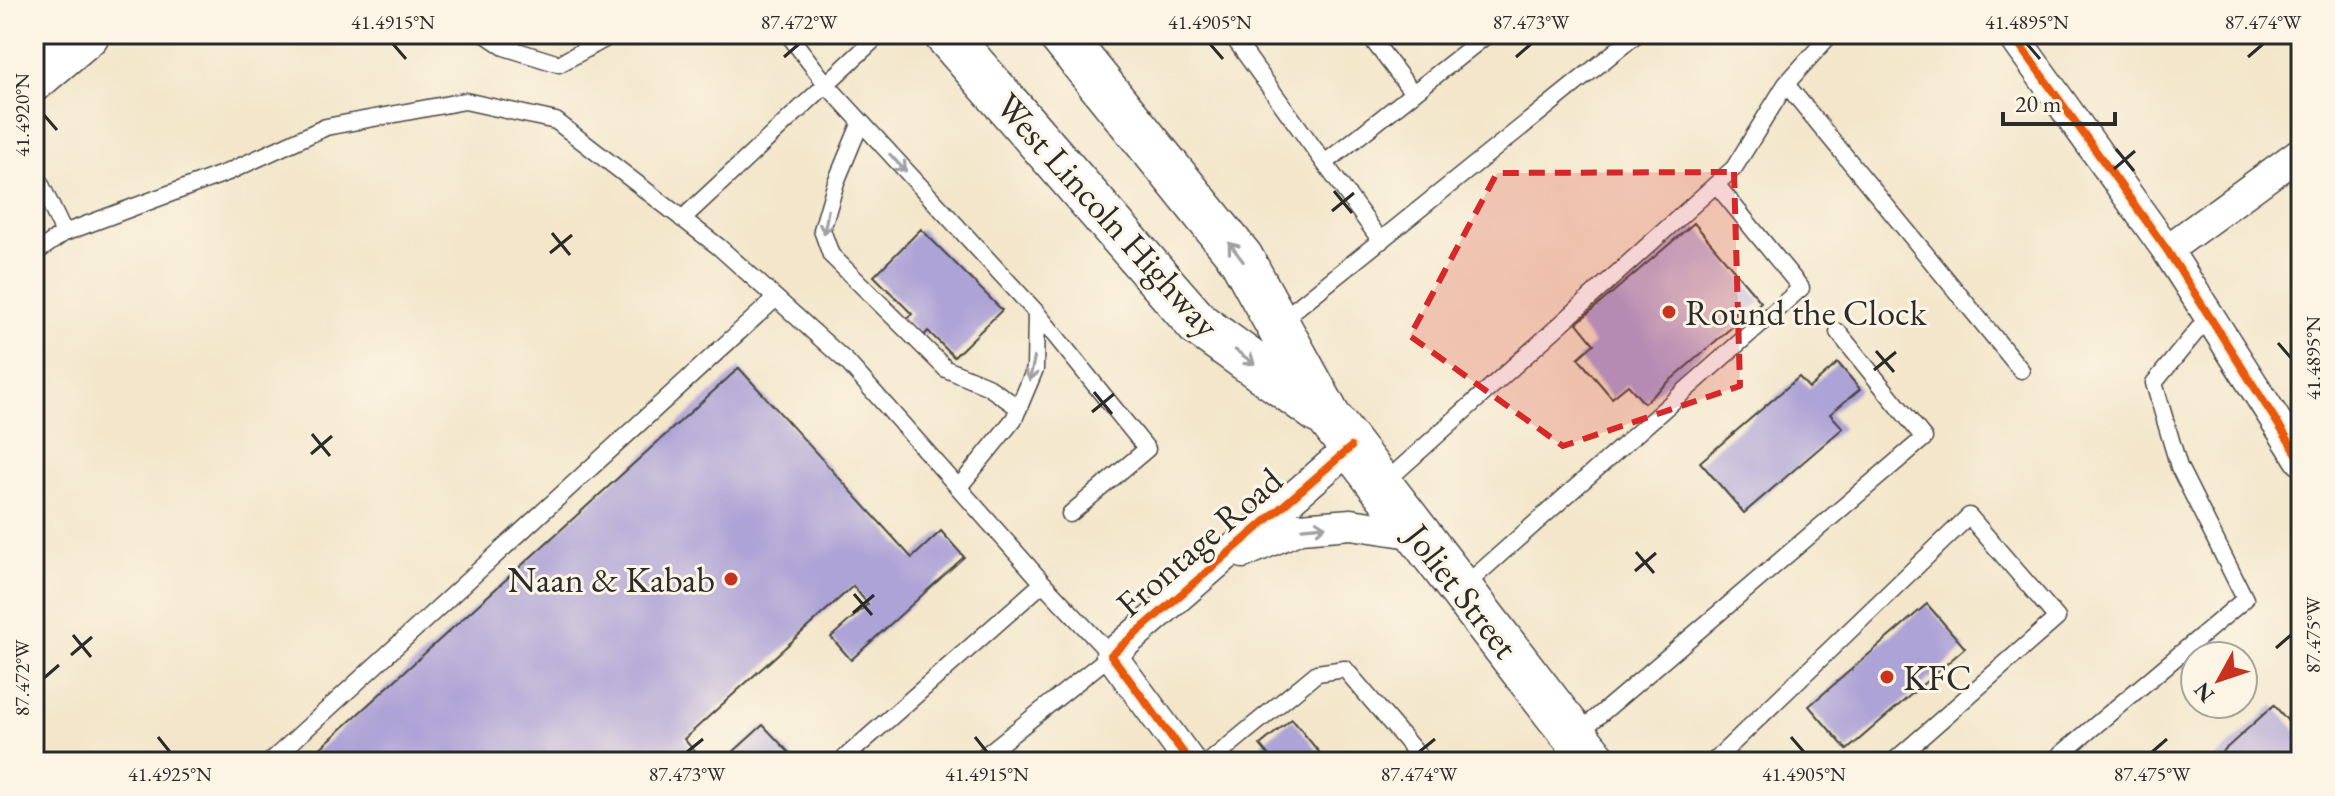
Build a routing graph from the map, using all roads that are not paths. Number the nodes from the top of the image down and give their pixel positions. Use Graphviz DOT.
graph roads {
  1 [pos="87,34"];
  2 [pos="485,34"];
  3 [pos="614,34"];
  4 [pos="788,34"];
  5 [pos="880,34"];
  6 [pos="946,34"];
  7 [pos="1060,34"];
  8 [pos="1231,34"];
  9 [pos="1368,34"];
  10 [pos="1488,34"];
  11 [pos="1637,34"];
  12 [pos="1831,34"];
  13 [pos="2012,34"];
  14 [pos="34,79"];
  15 [pos="1786,84"];
  16 [pos="827,85"];
  17 [pos="1413,93"];
  18 [pos="861,122"];
  19 [pos="2301,152"];
  20 [pos="1325,163"];
  21 [pos="34,170"];
  22 [pos="1716,184"];
  23 [pos="682,219"];
  24 [pos="64,233"];
  25 [pos="1381,241"];
  26 [pos="2167,250"];
  27 [pos="34,254"];
  28 [pos="776,298"];
  29 [pos="1036,312"];
  30 [pos="2209,316"];
  31 [pos="1277,324"];
  32 [pos="1838,332"];
  33 [pos="2021,370"];
  34 [pos="1019,408"];
  35 [pos="1340,432"];
  36 [pos="2301,460"];
  37 [pos="1381,485"];
  38 [pos="959,487"];
  39 [pos="1070,514"];
  40 [pos="1418,534"];
  41 [pos="1216,564"];
  42 [pos="1043,583"];
  43 [pos="1461,589"];
  44 [pos="1111,655"];
  45 [pos="1586,749"];
  46 [pos="270,762"];
  47 [pos="840,762"];
  48 [pos="977,762"];
  49 [pos="1190,762"];
  50 [pos="1209,762"];
  51 [pos="1424,762"];
  52 [pos="1713,762"];
  53 [pos="1893,762"];
  54 [pos="2052,762"];
  1 -- 14 [label="main road"];
  2 -- 3 [label="lane"];
  4 -- 16 [label="lane"];
  5 -- 16 [label="lane"];
  6 -- 35 [label="main road, West Lincoln Highway, one-way"];
  31 -- 7 [label="main road, West Lincoln Highway, one-way"];
  8 -- 20 [label="lane"];
  9 -- 17 [label="lane"];
  10 -- 17 [label="lane"];
  11 -- 25 [label="lane"];
  12 -- 15 [label="lane"];
  13 -- 26 [label="street"];
  15 -- 22 [label="lane"];
  15 -- 33 [label="lane"];
  16 -- 18 [label="lane"];
  16 -- 23 [label="lane"];
  17 -- 20 [label="lane"];
  18 -- 29 [label="lane, one-way"];
  18 -- 34 [label="lane, one-way"];
  19 -- 26 [label="street"];
  20 -- 25 [label="lane"];
  21 -- 24 [label="lane"];
  22 -- 37 [label="lane"];
  22 -- 43 [label="lane"];
  23 -- 24 [label="lane"];
  23 -- 28 [label="lane"];
  24 -- 27 [label="lane"];
  25 -- 31 [label="lane"];
  26 -- 30 [label="street"];
  28 -- 38 [label="lane"];
  28 -- 46 [label="lane"];
  29 -- 34 [label="lane, one-way"];
  29 -- 39 [label="lane"];
  30 -- 36 [label="street"];
  30 -- 54 [label="lane"];
  31 -- 35 [label="main road, West Lincoln Highway"];
  32 -- 45 [label="lane"];
  34 -- 38 [label="lane"];
  35 -- 37 [label="main road, Joliet Street"];
  35 -- 41 [label="street, Frontage Road"];
  37 -- 40 [label="main road, Joliet Street"];
  38 -- 42 [label="lane"];
  41 -- 40 [label="street, one-way"];
  40 -- 43 [label="main road, Joliet Street"];
  41 -- 44 [label="street, Frontage Road"];
  42 -- 44 [label="lane"];
  42 -- 47 [label="lane"];
  43 -- 45 [label="main road, Joliet Street"];
  44 -- 48 [label="lane"];
  44 -- 49 [label="street, Frontage Road"];
  50 -- 51 [label="lane"];
  52 -- 53 [label="lane"];
}
